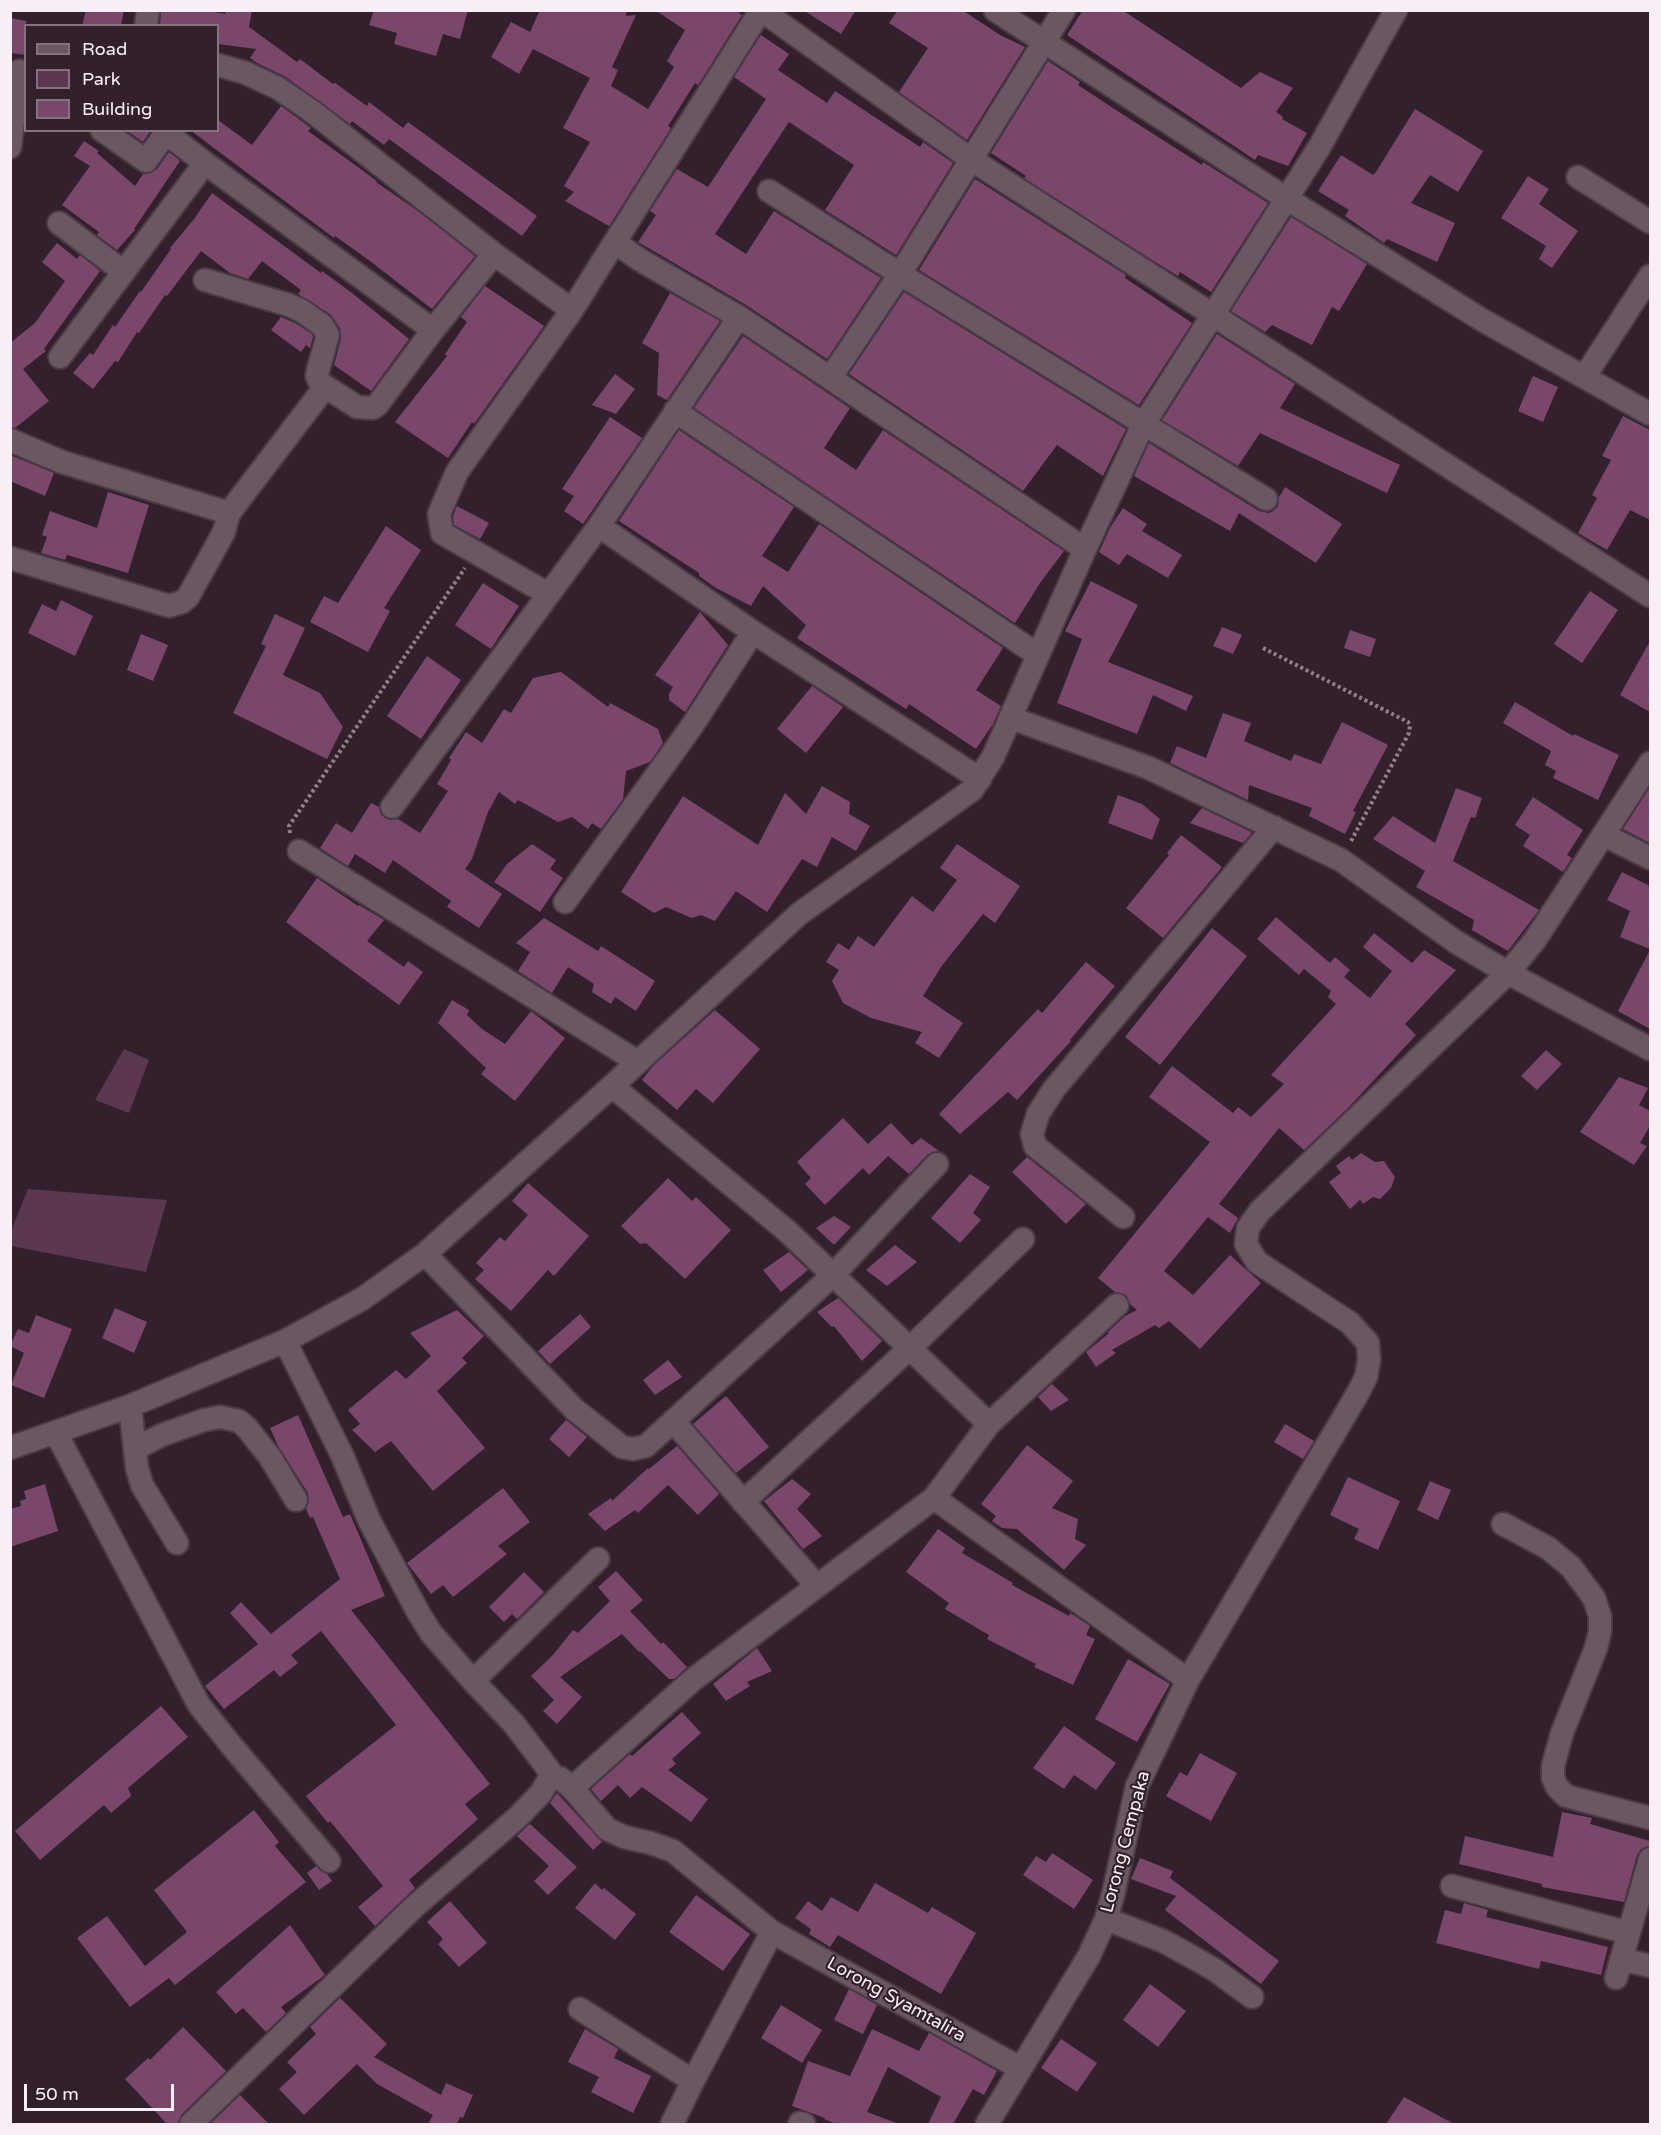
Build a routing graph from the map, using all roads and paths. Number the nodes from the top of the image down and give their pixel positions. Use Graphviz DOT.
graph roads {
  1 [pos="761,10"];
  2 [pos="995,10"];
  3 [pos="1064,10"];
  4 [pos="1396,10"];
  5 [pos="1044,43"];
  6 [pos="219,65"];
  7 [pos="18,71"];
  8 [pos="105,132"];
  9 [pos="10,147"];
  10 [pos="972,160"];
  11 [pos="205,163"];
  12 [pos="1578,177"];
  13 [pos="769,191"];
  14 [pos="1287,199"];
  15 [pos="1650,222"];
  16 [pos="59,223"];
  17 [pos="616,243"];
  18 [pos="494,254"];
  19 [pos="124,272"];
  20 [pos="900,274"];
  21 [pos="1650,276"];
  22 [pos="205,280"];
  23 [pos="572,310"];
  24 [pos="1213,315"];
  25 [pos="739,316"];
  26 [pos="433,330"];
  27 [pos="60,357"];
  28 [pos="1585,376"];
  29 [pos="831,377"];
  30 [pos="325,387"];
  31 [pos="675,411"];
  32 [pos="1650,414"];
  33 [pos="1143,425"];
  34 [pos="10,440"];
  35 [pos="1266,499"];
  36 [pos="230,513"];
  37 [pos="599,526"];
  38 [pos="1085,549"];
  39 [pos="10,558"];
  40 [pos="471,560"];
  41 [pos="548,594"];
  42 [pos="1650,596"];
  43 [pos="753,632"];
  44 [pos="1263,648"];
  45 [pos="1038,655"];
  46 [pos="1011,718"];
  47 [pos="1650,763"];
  48 [pos="980,779"];
  49 [pos="392,807"];
  50 [pos="1274,827"];
  51 [pos="1604,835"];
  52 [pos="300,851"];
  53 [pos="1650,858"];
  54 [pos="1341,860"];
  55 [pos="565,902"];
  56 [pos="1508,973"];
  57 [pos="1650,1049"];
  58 [pos="638,1062"];
  59 [pos="612,1086"];
  60 [pos="937,1164"];
  61 [pos="1123,1217"];
  62 [pos="1023,1239"];
  63 [pos="425,1254"];
  64 [pos="833,1275"];
  65 [pos="1117,1305"];
  66 [pos="285,1341"];
  67 [pos="910,1348"];
  68 [pos="130,1406"];
  69 [pos="673,1421"];
  70 [pos="989,1424"];
  71 [pos="56,1433"];
  72 [pos="10,1448"];
  73 [pos="136,1448"];
  74 [pos="934,1498"];
  75 [pos="296,1500"];
  76 [pos="743,1502"];
  77 [pos="1503,1524"];
  78 [pos="177,1544"];
  79 [pos="598,1559"];
  80 [pos="817,1586"];
  81 [pos="1188,1680"];
  82 [pos="473,1681"];
  83 [pos="552,1774"];
  84 [pos="572,1788"];
  85 [pos="1649,1815"];
  86 [pos="1650,1859"];
  87 [pos="328,1861"];
  88 [pos="1452,1886"];
  89 [pos="1106,1919"];
  90 [pos="772,1932"];
  91 [pos="1629,1933"];
  92 [pos="1650,1966"];
  93 [pos="1252,1997"];
  94 [pos="580,2008"];
  95 [pos="1020,2068"];
  96 [pos="693,2081"];
  97 [pos="191,2124"];
  98 [pos="672,2124"];
  99 [pos="987,2124"];
  1 -- 10 [label="street"];
  1 -- 17 [label="street"];
  2 -- 5 [label="street"];
  3 -- 5 [label="street"];
  4 -- 14 [label="street"];
  5 -- 10 [label="street"];
  5 -- 14 [label="street"];
  6 -- 18 [label="street"];
  7 -- 9 [label="street"];
  8 -- 11 [label="street"];
  10 -- 20 [label="street"];
  10 -- 24 [label="street"];
  11 -- 19 [label="street"];
  11 -- 26 [label="street"];
  12 -- 15 [label="street"];
  13 -- 20 [label="street"];
  14 -- 24 [label="street"];
  14 -- 28 [label="street"];
  16 -- 19 [label="street"];
  17 -- 23 [label="street"];
  17 -- 25 [label="street"];
  18 -- 23 [label="street"];
  18 -- 26 [label="street"];
  19 -- 27 [label="street"];
  20 -- 29 [label="street"];
  20 -- 33 [label="street"];
  21 -- 28 [label="street"];
  22 -- 30 [label="street"];
  23 -- 41 [label="street"];
  24 -- 33 [label="street"];
  24 -- 42 [label="street"];
  25 -- 29 [label="street"];
  25 -- 31 [label="street"];
  26 -- 30 [label="street"];
  28 -- 32 [label="street"];
  29 -- 38 [label="street"];
  30 -- 36 [label="street"];
  31 -- 37 [label="street"];
  31 -- 45 [label="street"];
  33 -- 35 [label="street"];
  33 -- 38 [label="street"];
  34 -- 36 [label="street"];
  36 -- 39 [label="street"];
  37 -- 41 [label="street"];
  37 -- 43 [label="street"];
  38 -- 45 [label="street"];
  40 -- 52 [label="path"];
  41 -- 49 [label="street"];
  43 -- 48 [label="street"];
  43 -- 55 [label="street"];
  44 -- 54 [label="path"];
  45 -- 46 [label="street"];
  46 -- 48 [label="street"];
  46 -- 50 [label="street"];
  47 -- 51 [label="street, Lorong Cempaka"];
  48 -- 58 [label="street"];
  50 -- 54 [label="street"];
  50 -- 61 [label="street"];
  51 -- 53 [label="street"];
  51 -- 56 [label="street, Lorong Cempaka"];
  52 -- 58 [label="street"];
  54 -- 56 [label="street"];
  56 -- 57 [label="street"];
  56 -- 81 [label="street, Lorong Cempaka"];
  58 -- 59 [label="street"];
  59 -- 63 [label="street"];
  59 -- 64 [label="street"];
  60 -- 64 [label="street"];
  62 -- 67 [label="street"];
  63 -- 66 [label="street"];
  63 -- 69 [label="street"];
  64 -- 67 [label="street"];
  64 -- 69 [label="street"];
  65 -- 70 [label="street"];
  66 -- 68 [label="street"];
  66 -- 82 [label="street, Lorong Syamtalira"];
  67 -- 70 [label="street"];
  67 -- 76 [label="street"];
  68 -- 71 [label="street"];
  68 -- 73 [label="street"];
  69 -- 76 [label="street"];
  70 -- 74 [label="street"];
  71 -- 72 [label="street"];
  71 -- 87 [label="street"];
  73 -- 75 [label="street"];
  73 -- 78 [label="street"];
  74 -- 80 [label="street"];
  74 -- 81 [label="street"];
  76 -- 80 [label="street"];
  77 -- 85 [label="street"];
  79 -- 82 [label="street"];
  80 -- 84 [label="street"];
  81 -- 89 [label="street, Lorong Cempaka"];
  82 -- 83 [label="street, Lorong Syamtalira"];
  83 -- 84 [label="street, Lorong Syamtalira"];
  83 -- 97 [label="street"];
  84 -- 90 [label="street, Lorong Syamtalira"];
  86 -- 91 [label="street"];
  88 -- 91 [label="street"];
  89 -- 93 [label="street"];
  89 -- 95 [label="street, Lorong Cempaka"];
  90 -- 95 [label="street, Lorong Syamtalira"];
  90 -- 96 [label="street"];
  91 -- 92 [label="street"];
  94 -- 96 [label="street"];
  95 -- 99 [label="street, Lorong Cempaka"];
  96 -- 98 [label="street"];
}
